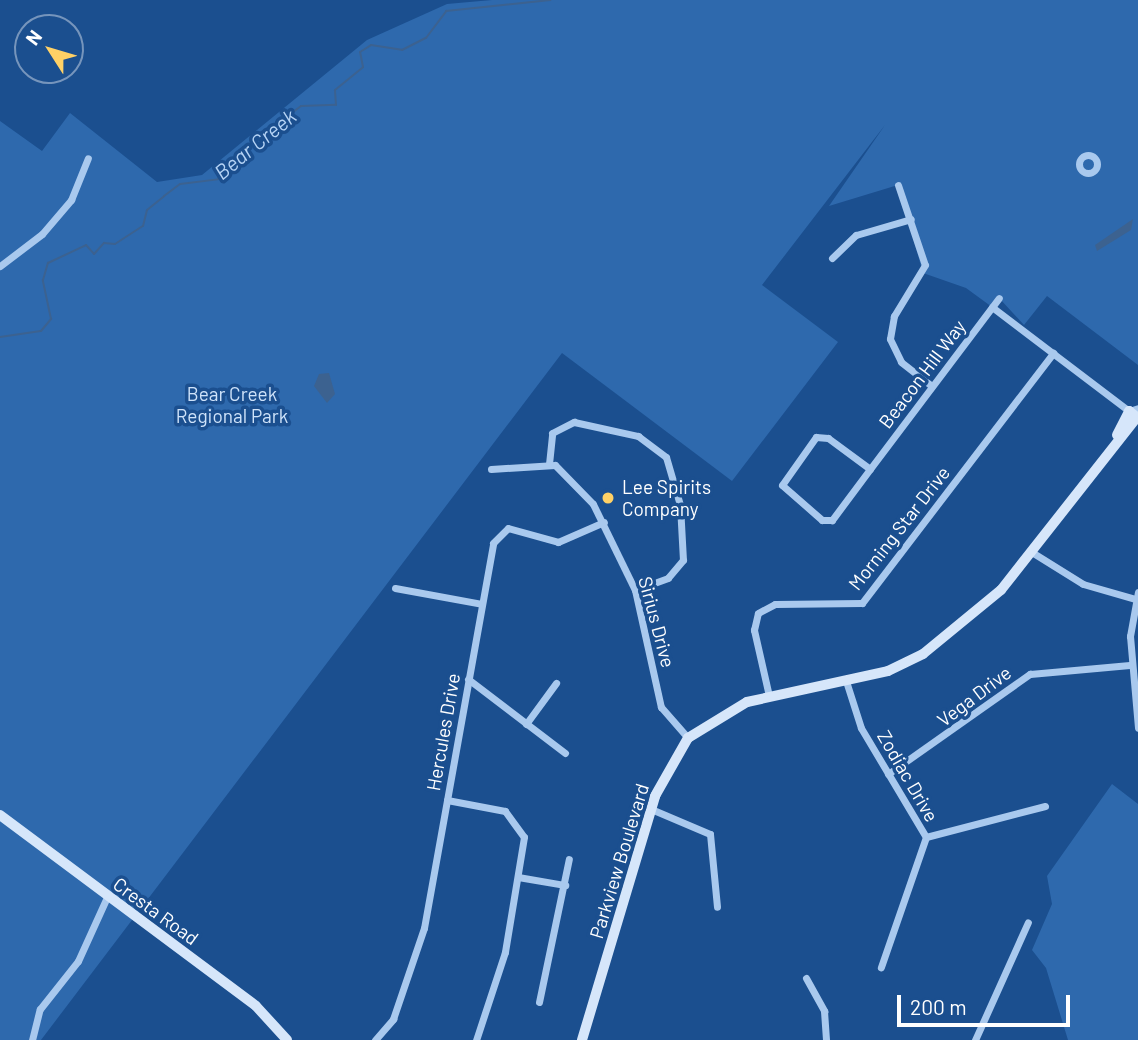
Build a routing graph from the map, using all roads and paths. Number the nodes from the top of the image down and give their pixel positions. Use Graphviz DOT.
graph roads {
  1 [pos="88,158"];
  2 [pos="898,185"];
  3 [pos="911,219"];
  4 [pos="832,258"];
  5 [pos="0,266"];
  6 [pos="999,299"];
  7 [pos="992,307"];
  8 [pos="1053,353"];
  9 [pos="932,386"];
  10 [pos="1136,414"];
  11 [pos="549,464"];
  12 [pos="491,469"];
  13 [pos="870,470"];
  14 [pos="604,522"];
  15 [pos="1030,551"];
  16 [pos="395,588"];
  17 [pos="635,590"];
  18 [pos="1136,595"];
  19 [pos="482,604"];
  20 [pos="1130,665"];
  21 [pos="468,679"];
  22 [pos="846,681"];
  23 [pos="556,683"];
  24 [pos="769,696"];
  25 [pos="526,724"];
  26 [pos="1138,728"];
  27 [pos="688,738"];
  28 [pos="565,753"];
  29 [pos="888,774"];
  30 [pos="447,800"];
  31 [pos="1045,806"];
  32 [pos="651,809"];
  33 [pos="0,815"];
  34 [pos="926,837"];
  35 [pos="569,859"];
  36 [pos="518,877"];
  37 [pos="565,885"];
  38 [pos="107,897"];
  39 [pos="717,907"];
  40 [pos="1028,922"];
  41 [pos="881,967"];
  42 [pos="806,978"];
  43 [pos="539,1002"];
  44 [pos="32,1040"];
  45 [pos="287,1040"];
  46 [pos="375,1040"];
  47 [pos="475,1040"];
  48 [pos="582,1040"];
  49 [pos="826,1040"];
  50 [pos="975,1040"];
  1 -- 5 [label="street"];
  2 -- 3 [label="street"];
  3 -- 4 [label="street"];
  3 -- 9 [label="street"];
  6 -- 7 [label="street, Beacon Hill Way"];
  7 -- 8 [label="street"];
  7 -- 9 [label="street, Beacon Hill Way"];
  8 -- 10 [label="street"];
  8 -- 24 [label="street, Morning Star Drive"];
  9 -- 13 [label="street, Beacon Hill Way"];
  10 -- 15 [label="street, Parkview Boulevard"];
  11 -- 12 [label="street"];
  11 -- 14 [label="street, Sirius Drive"];
  11 -- 17 [label="street"];
  13 -- 13 [label="street, Beacon Hill Way"];
  14 -- 17 [label="street, Sirius Drive"];
  14 -- 19 [label="street, Hercules Drive"];
  15 -- 18 [label="street"];
  15 -- 22 [label="street, Parkview Boulevard"];
  16 -- 19 [label="street"];
  17 -- 27 [label="street, Sirius Drive"];
  18 -- 20 [label="street"];
  19 -- 21 [label="street, Hercules Drive"];
  20 -- 26 [label="street"];
  20 -- 29 [label="street, Vega Drive"];
  21 -- 25 [label="street"];
  21 -- 30 [label="street, Hercules Drive"];
  22 -- 24 [label="street, Parkview Boulevard"];
  22 -- 29 [label="street, Zodiac Drive"];
  23 -- 25 [label="street"];
  24 -- 27 [label="street, Parkview Boulevard"];
  25 -- 28 [label="street"];
  27 -- 32 [label="street, Parkview Boulevard"];
  29 -- 34 [label="street, Zodiac Drive"];
  30 -- 36 [label="street"];
  30 -- 46 [label="street, Hercules Drive"];
  31 -- 34 [label="street"];
  32 -- 39 [label="street"];
  32 -- 48 [label="street, Parkview Boulevard"];
  33 -- 38 [label="street, Cresta Road"];
  34 -- 41 [label="street, Zodiac Drive"];
  35 -- 37 [label="street"];
  36 -- 37 [label="street"];
  36 -- 47 [label="street"];
  37 -- 43 [label="street"];
  38 -- 44 [label="street"];
  38 -- 45 [label="street, Cresta Road"];
  40 -- 50 [label="street"];
  42 -- 49 [label="street"];
}
